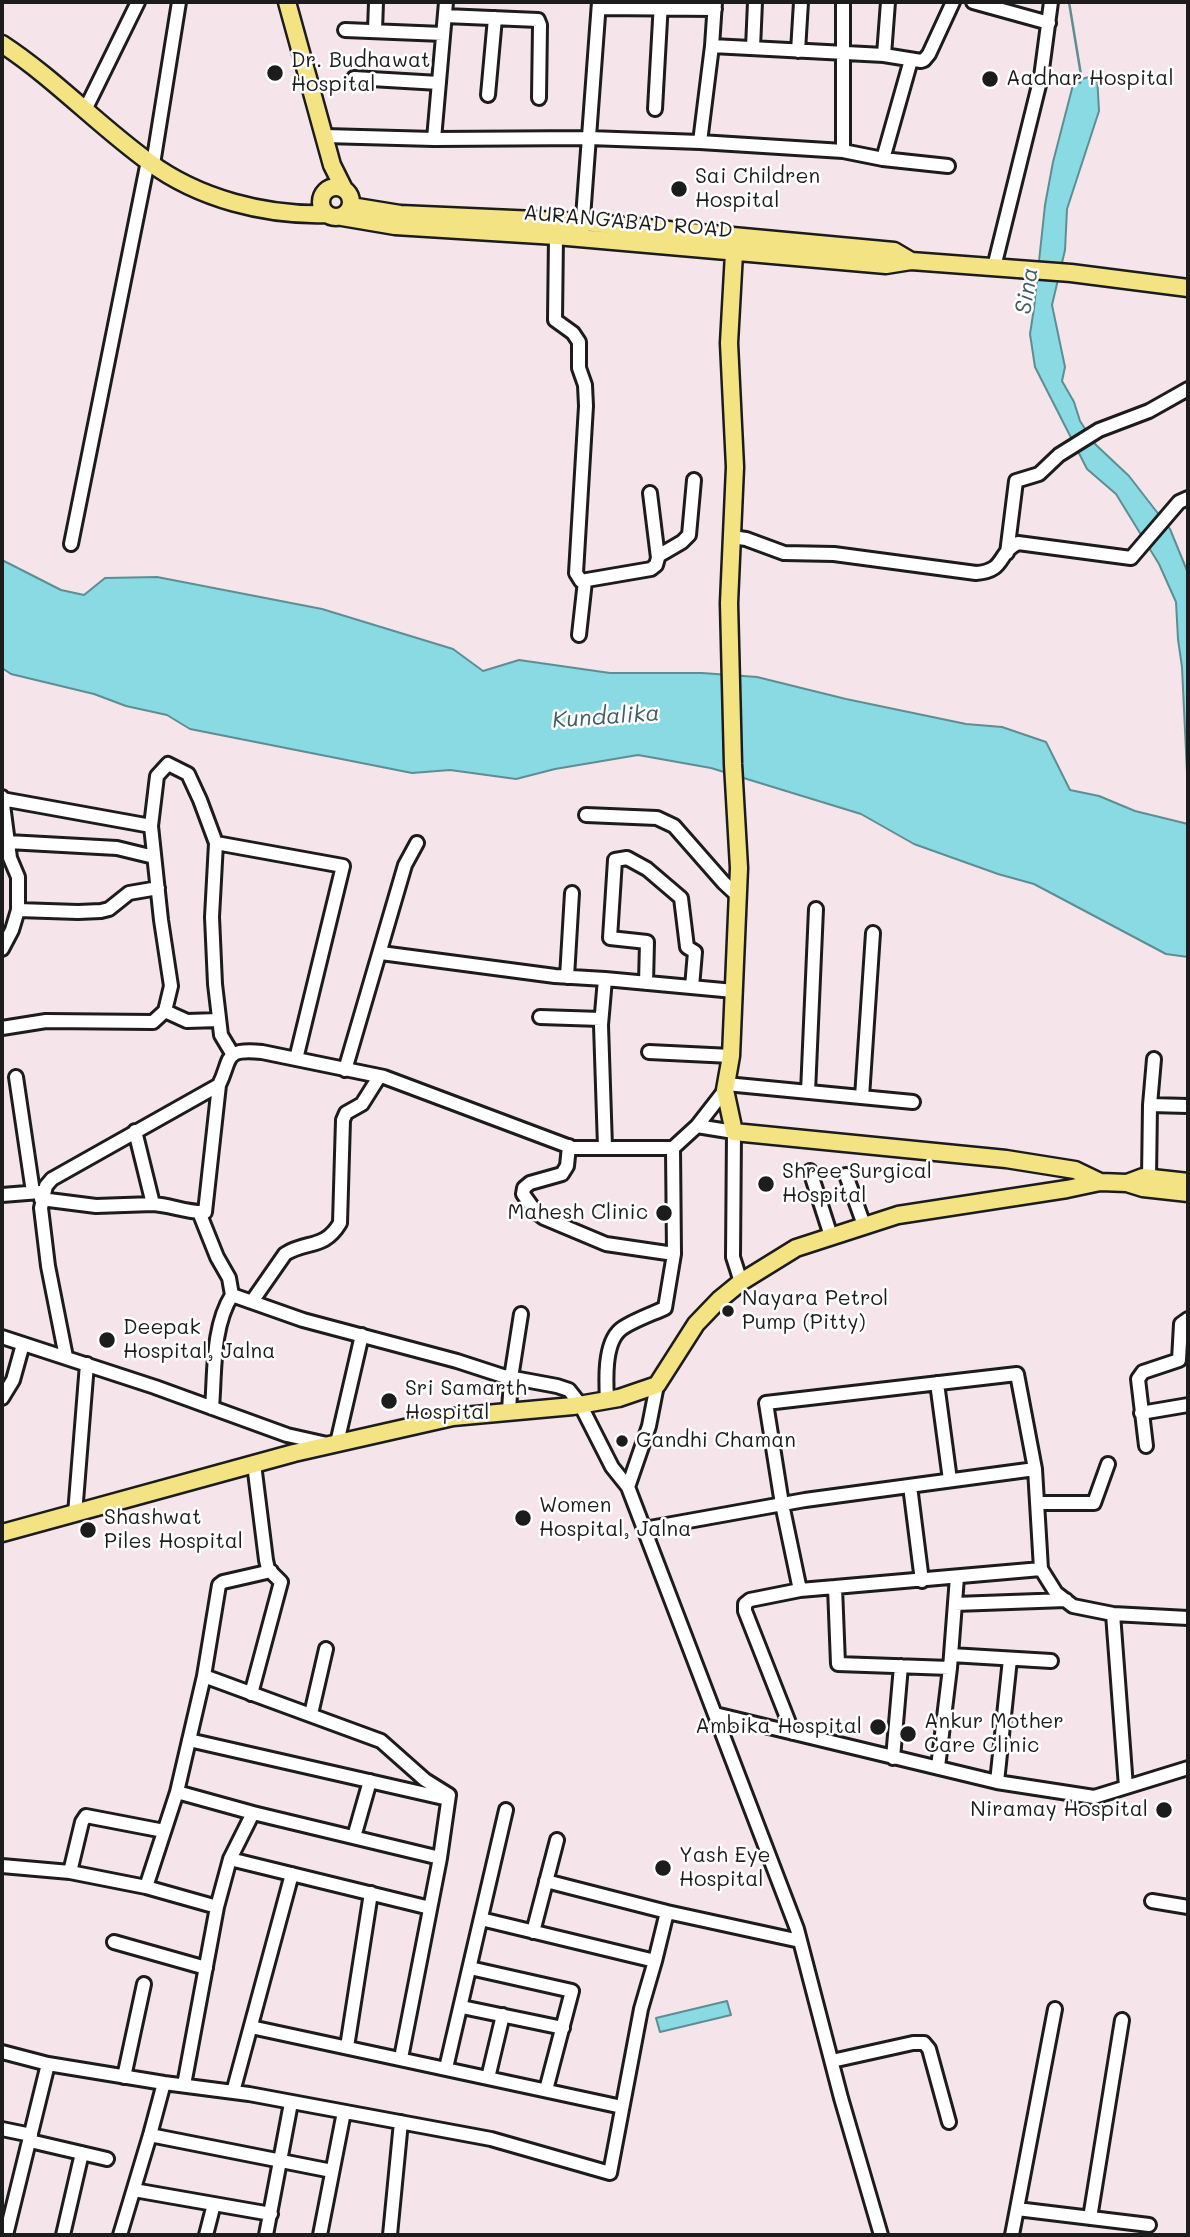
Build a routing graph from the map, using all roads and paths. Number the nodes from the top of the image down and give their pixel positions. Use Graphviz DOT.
graph roads {
  1 [pos="138,2"];
  2 [pos="179,2"];
  3 [pos="287,2"];
  4 [pos="376,2"];
  5 [pos="446,2"];
  6 [pos="755,2"];
  7 [pos="801,2"];
  8 [pos="843,2"];
  9 [pos="888,2"];
  10 [pos="953,2"];
  11 [pos="973,2"];
  12 [pos="1051,2"];
  13 [pos="599,5"];
  14 [pos="661,5"];
  15 [pos="715,5"];
  16 [pos="445,16"];
  17 [pos="495,18"];
  18 [pos="1049,23"];
  19 [pos="345,30"];
  20 [pos="375,31"];
  21 [pos="443,34"];
  22 [pos="2,44"];
  23 [pos="712,46"];
  24 [pos="753,48"];
  25 [pos="798,51"];
  26 [pos="842,52"];
  27 [pos="884,54"];
  28 [pos="911,60"];
  29 [pos="354,78"];
  30 [pos="439,83"];
  31 [pos="488,95"];
  32 [pos="539,97"];
  33 [pos="85,110"];
  34 [pos="655,110"];
  35 [pos="325,136"];
  36 [pos="589,138"];
  37 [pos="434,139"];
  38 [pos="701,142"];
  39 [pos="843,151"];
  40 [pos="883,159"];
  41 [pos="150,163"];
  42 [pos="331,165"];
  43 [pos="948,166"];
  44 [pos="333,206"];
  45 [pos="582,230"];
  46 [pos="556,236"];
  47 [pos="734,253"];
  48 [pos="911,261"];
  49 [pos="1001,268"];
  50 [pos="1188,288"];
  51 [pos="1188,389"];
  52 [pos="694,480"];
  53 [pos="650,493"];
  54 [pos="1188,498"];
  55 [pos="732,537"];
  56 [pos="71,544"];
  57 [pos="1007,553"];
  58 [pos="658,556"];
  59 [pos="585,581"];
  60 [pos="579,635"];
  61 [pos="2,798"];
  62 [pos="586,815"];
  63 [pos="151,826"];
  64 [pos="8,842"];
  65 [pos="216,843"];
  66 [pos="417,843"];
  67 [pos="154,857"];
  68 [pos="158,888"];
  69 [pos="572,893"];
  70 [pos="738,896"];
  71 [pos="816,909"];
  72 [pos="18,910"];
  73 [pos="6,931"];
  74 [pos="873,933"];
  75 [pos="2,949"];
  76 [pos="381,953"];
  77 [pos="567,977"];
  78 [pos="605,979"];
  79 [pos="646,983"];
  80 [pos="692,987"];
  81 [pos="734,991"];
  82 [pos="165,1011"];
  83 [pos="540,1017"];
  84 [pos="601,1019"];
  85 [pos="219,1020"];
  86 [pos="2,1028"];
  87 [pos="649,1052"];
  88 [pos="233,1055"];
  89 [pos="731,1056"];
  90 [pos="296,1059"];
  91 [pos="1154,1059"];
  92 [pos="345,1069"];
  93 [pos="16,1077"];
  94 [pos="379,1077"];
  95 [pos="219,1085"];
  96 [pos="725,1087"];
  97 [pos="808,1091"];
  98 [pos="862,1097"];
  99 [pos="913,1102"];
  100 [pos="1150,1105"];
  101 [pos="1188,1106"];
  102 [pos="697,1126"];
  103 [pos="135,1131"];
  104 [pos="734,1132"];
  105 [pos="569,1146"];
  106 [pos="605,1147"];
  107 [pos="673,1148"];
  108 [pos="810,1171"];
  109 [pos="846,1175"];
  110 [pos="1149,1178"];
  111 [pos="1100,1182"];
  112 [pos="1188,1182"];
  113 [pos="1127,1183"];
  114 [pos="39,1194"];
  115 [pos="1188,1194"];
  116 [pos="2,1195"];
  117 [pos="153,1204"];
  118 [pos="199,1212"];
  119 [pos="864,1225"];
  120 [pos="831,1236"];
  121 [pos="674,1254"];
  122 [pos="741,1282"];
  123 [pos="232,1294"];
  124 [pos="253,1300"];
  125 [pos="521,1314"];
  126 [pos="1188,1319"];
  127 [pos="362,1335"];
  128 [pos="2,1337"];
  129 [pos="23,1344"];
  130 [pos="66,1357"];
  131 [pos="87,1364"];
  132 [pos="512,1378"];
  133 [pos="937,1383"];
  134 [pos="657,1385"];
  135 [pos="2,1398"];
  136 [pos="607,1400"];
  137 [pos="580,1404"];
  138 [pos="1188,1405"];
  139 [pos="212,1408"];
  140 [pos="509,1411"];
  141 [pos="1141,1413"];
  142 [pos="333,1444"];
  143 [pos="1146,1446"];
  144 [pos="254,1464"];
  145 [pos="1108,1464"];
  146 [pos="1035,1469"];
  147 [pos="950,1480"];
  148 [pos="910,1486"];
  149 [pos="628,1487"];
  150 [pos="1037,1503"];
  151 [pos="782,1504"];
  152 [pos="75,1514"];
  153 [pos="644,1529"];
  154 [pos="2,1533"];
  155 [pos="268,1567"];
  156 [pos="1041,1569"];
  157 [pos="957,1577"];
  158 [pos="922,1581"];
  159 [pos="835,1587"];
  160 [pos="800,1590"];
  161 [pos="1066,1600"];
  162 [pos="955,1604"];
  163 [pos="1113,1614"];
  164 [pos="1188,1618"];
  165 [pos="326,1649"];
  166 [pos="1010,1659"];
  167 [pos="1051,1661"];
  168 [pos="951,1662"];
  169 [pos="901,1666"];
  170 [pos="204,1676"];
  171 [pos="251,1694"];
  172 [pos="311,1713"];
  173 [pos="715,1714"];
  174 [pos="793,1733"];
  175 [pos="189,1740"];
  176 [pos="893,1758"];
  177 [pos="938,1768"];
  178 [pos="1188,1768"];
  179 [pos="370,1781"];
  180 [pos="997,1783"];
  181 [pos="1126,1787"];
  182 [pos="177,1792"];
  183 [pos="448,1799"];
  184 [pos="506,1810"];
  185 [pos="253,1813"];
  186 [pos="164,1831"];
  187 [pos="354,1837"];
  188 [pos="557,1840"];
  189 [pos="440,1858"];
  190 [pos="230,1859"];
  191 [pos="2,1866"];
  192 [pos="70,1872"];
  193 [pos="292,1874"];
  194 [pos="546,1881"];
  195 [pos="146,1887"];
  196 [pos="371,1893"];
  197 [pos="1152,1901"];
  198 [pos="217,1907"];
  199 [pos="1188,1907"];
  200 [pos="430,1908"];
  201 [pos="667,1912"];
  202 [pos="481,1919"];
  203 [pos="533,1932"];
  204 [pos="800,1941"];
  205 [pos="114,1942"];
  206 [pos="655,1961"];
  207 [pos="206,1968"];
  208 [pos="470,1968"];
  209 [pos="144,1984"];
  210 [pos="462,2007"];
  211 [pos="1055,2009"];
  212 [pos="503,2015"];
  213 [pos="1122,2020"];
  214 [pos="251,2027"];
  215 [pos="563,2028"];
  216 [pos="347,2048"];
  217 [pos="2,2052"];
  218 [pos="401,2058"];
  219 [pos="832,2061"];
  220 [pos="48,2064"];
  221 [pos="446,2068"];
  222 [pos="124,2077"];
  223 [pos="488,2078"];
  224 [pos="164,2083"];
  225 [pos="184,2085"];
  226 [pos="547,2090"];
  227 [pos="233,2092"];
  228 [pos="291,2103"];
  229 [pos="622,2107"];
  230 [pos="344,2112"];
  231 [pos="401,2122"];
  232 [pos="949,2122"];
  233 [pos="2,2129"];
  234 [pos="150,2135"];
  235 [pos="31,2138"];
  236 [pos="82,2153"];
  237 [pos="107,2159"];
  238 [pos="280,2161"];
  239 [pos="332,2171"];
  240 [pos="134,2190"];
  241 [pos="214,2204"];
  242 [pos="1017,2209"];
  243 [pos="271,2214"];
  244 [pos="1090,2218"];
  245 [pos="1149,2225"];
  246 [pos="6,2235"];
  247 [pos="63,2235"];
  248 [pos="120,2235"];
  249 [pos="206,2235"];
  250 [pos="266,2235"];
  251 [pos="320,2235"];
  252 [pos="390,2235"];
  253 [pos="881,2235"];
  254 [pos="1012,2235"];
  1 -- 33 [label="street"];
  2 -- 41 [label="street"];
  3 -- 35 [label="main road"];
  4 -- 20 [label="street"];
  5 -- 16 [label="street"];
  6 -- 24 [label="street"];
  7 -- 25 [label="street"];
  8 -- 26 [label="street"];
  9 -- 27 [label="street"];
  10 -- 28 [label="street"];
  11 -- 18 [label="street"];
  12 -- 18 [label="street"];
  13 -- 14 [label="street"];
  13 -- 36 [label="street"];
  14 -- 15 [label="street"];
  14 -- 34 [label="street"];
  15 -- 23 [label="street"];
  16 -- 17 [label="street"];
  16 -- 21 [label="street"];
  17 -- 31 [label="street"];
  17 -- 32 [label="street"];
  18 -- 49 [label="street"];
  19 -- 20 [label="street"];
  20 -- 21 [label="street"];
  21 -- 30 [label="street"];
  22 -- 33 [label="main road, AURANGABAD ROAD"];
  23 -- 24 [label="street"];
  23 -- 38 [label="street"];
  24 -- 25 [label="street"];
  25 -- 26 [label="street"];
  26 -- 27 [label="street"];
  26 -- 39 [label="street"];
  27 -- 28 [label="street"];
  28 -- 40 [label="street"];
  29 -- 30 [label="street"];
  30 -- 37 [label="street"];
  33 -- 41 [label="main road, AURANGABAD ROAD"];
  35 -- 37 [label="street"];
  35 -- 42 [label="main road"];
  36 -- 37 [label="street"];
  36 -- 38 [label="street"];
  36 -- 45 [label="street"];
  38 -- 39 [label="street"];
  39 -- 40 [label="street"];
  40 -- 43 [label="street"];
  41 -- 44 [label="main road, AURANGABAD ROAD"];
  41 -- 56 [label="street"];
  42 -- 44 [label="main road"];
  42 -- 44 [label="main road"];
  44 -- 45 [label="main road, AURANGABAD ROAD"];
  44 -- 46 [label="main road, AURANGABAD ROAD"];
  45 -- 46 [label="main road, AURANGABAD ROAD"];
  45 -- 47 [label="main road, AURANGABAD ROAD"];
  45 -- 48 [label="main road, AURANGABAD ROAD"];
  46 -- 59 [label="street"];
  47 -- 48 [label="main road, AURANGABAD ROAD"];
  47 -- 55 [label="main road"];
  48 -- 49 [label="main road, AURANGABAD ROAD"];
  49 -- 50 [label="main road, AURANGABAD ROAD"];
  51 -- 57 [label="street"];
  52 -- 58 [label="street"];
  53 -- 58 [label="street"];
  54 -- 57 [label="street"];
  55 -- 57 [label="street"];
  55 -- 70 [label="main road"];
  58 -- 59 [label="street"];
  59 -- 60 [label="street"];
  61 -- 63 [label="street"];
  61 -- 64 [label="street"];
  62 -- 70 [label="street"];
  63 -- 65 [label="street"];
  63 -- 67 [label="street"];
  64 -- 67 [label="street"];
  64 -- 72 [label="street"];
  65 -- 85 [label="street"];
  65 -- 90 [label="street"];
  66 -- 76 [label="street"];
  67 -- 68 [label="street"];
  68 -- 72 [label="street"];
  68 -- 82 [label="street"];
  69 -- 77 [label="street"];
  70 -- 81 [label="main road"];
  71 -- 97 [label="street"];
  72 -- 73 [label="street"];
  73 -- 75 [label="street"];
  74 -- 98 [label="street"];
  76 -- 77 [label="street"];
  76 -- 92 [label="street"];
  77 -- 78 [label="street"];
  78 -- 79 [label="street"];
  78 -- 84 [label="street"];
  79 -- 80 [label="street"];
  79 -- 80 [label="street"];
  80 -- 81 [label="street"];
  81 -- 89 [label="main road"];
  82 -- 85 [label="street"];
  82 -- 86 [label="street"];
  83 -- 84 [label="street"];
  84 -- 106 [label="street"];
  85 -- 88 [label="street"];
  87 -- 89 [label="street"];
  88 -- 90 [label="street"];
  88 -- 95 [label="street"];
  89 -- 96 [label="main road"];
  90 -- 92 [label="street"];
  91 -- 100 [label="street"];
  92 -- 94 [label="street"];
  93 -- 114 [label="street"];
  94 -- 105 [label="street"];
  94 -- 124 [label="street"];
  95 -- 103 [label="street"];
  95 -- 118 [label="street"];
  96 -- 97 [label="street"];
  96 -- 102 [label="street"];
  96 -- 104 [label="main road"];
  97 -- 98 [label="street"];
  98 -- 99 [label="street"];
  100 -- 101 [label="street"];
  100 -- 110 [label="street"];
  102 -- 104 [label="street"];
  102 -- 107 [label="street"];
  103 -- 114 [label="street"];
  103 -- 117 [label="street"];
  104 -- 111 [label="main road"];
  104 -- 122 [label="street"];
  105 -- 106 [label="street"];
  105 -- 121 [label="street"];
  106 -- 107 [label="street"];
  107 -- 121 [label="street"];
  108 -- 120 [label="street"];
  109 -- 119 [label="street"];
  110 -- 112 [label="main road"];
  110 -- 113 [label="main road"];
  111 -- 113 [label="main road"];
  111 -- 119 [label="main road"];
  113 -- 115 [label="main road"];
  114 -- 116 [label="street"];
  114 -- 117 [label="street"];
  114 -- 130 [label="street"];
  117 -- 118 [label="street"];
  118 -- 123 [label="street"];
  119 -- 120 [label="main road"];
  120 -- 122 [label="main road"];
  121 -- 136 [label="street"];
  122 -- 134 [label="main road"];
  123 -- 124 [label="street"];
  123 -- 139 [label="street"];
  124 -- 127 [label="street"];
  125 -- 132 [label="street"];
  126 -- 141 [label="street"];
  127 -- 132 [label="street"];
  127 -- 142 [label="street"];
  128 -- 129 [label="street"];
  129 -- 130 [label="street"];
  129 -- 135 [label="street"];
  130 -- 131 [label="street"];
  131 -- 139 [label="street"];
  131 -- 152 [label="street"];
  132 -- 137 [label="street"];
  132 -- 140 [label="street"];
  133 -- 146 [label="street"];
  133 -- 147 [label="street"];
  133 -- 151 [label="street"];
  134 -- 136 [label="main road"];
  134 -- 149 [label="street"];
  136 -- 137 [label="main road"];
  137 -- 140 [label="main road"];
  137 -- 149 [label="street"];
  138 -- 141 [label="street"];
  139 -- 142 [label="street"];
  140 -- 142 [label="main road"];
  141 -- 143 [label="street"];
  142 -- 144 [label="main road"];
  144 -- 152 [label="main road"];
  144 -- 155 [label="street"];
  145 -- 150 [label="street"];
  146 -- 147 [label="street"];
  146 -- 150 [label="street"];
  147 -- 148 [label="street"];
  148 -- 151 [label="street"];
  148 -- 158 [label="street"];
  149 -- 153 [label="street"];
  150 -- 156 [label="street"];
  151 -- 153 [label="street"];
  151 -- 160 [label="street"];
  152 -- 154 [label="main road"];
  153 -- 173 [label="street"];
  155 -- 170 [label="street"];
  155 -- 171 [label="street"];
  156 -- 157 [label="street"];
  156 -- 161 [label="street"];
  157 -- 158 [label="street"];
  157 -- 162 [label="street"];
  158 -- 159 [label="street"];
  159 -- 160 [label="street"];
  159 -- 169 [label="street"];
  160 -- 174 [label="street"];
  161 -- 162 [label="street"];
  161 -- 163 [label="street"];
  162 -- 168 [label="street"];
  163 -- 164 [label="street"];
  163 -- 181 [label="street"];
  165 -- 172 [label="street"];
  166 -- 167 [label="street"];
  166 -- 168 [label="street"];
  166 -- 180 [label="street"];
  168 -- 169 [label="street"];
  168 -- 177 [label="street"];
  169 -- 176 [label="street"];
  170 -- 171 [label="street"];
  170 -- 175 [label="street"];
  171 -- 172 [label="street"];
  172 -- 183 [label="street"];
  173 -- 174 [label="street"];
  173 -- 204 [label="street"];
  174 -- 176 [label="street"];
  175 -- 179 [label="street"];
  175 -- 182 [label="street"];
  176 -- 177 [label="street"];
  177 -- 180 [label="street"];
  178 -- 181 [label="street"];
  179 -- 183 [label="street"];
  179 -- 187 [label="street"];
  180 -- 181 [label="street"];
  182 -- 185 [label="street"];
  182 -- 186 [label="street"];
  183 -- 189 [label="street"];
  184 -- 202 [label="street"];
  185 -- 187 [label="street"];
  185 -- 190 [label="street"];
  186 -- 192 [label="street"];
  186 -- 195 [label="street"];
  187 -- 189 [label="street"];
  188 -- 194 [label="street"];
  189 -- 200 [label="street"];
  190 -- 193 [label="street"];
  190 -- 198 [label="street"];
  191 -- 192 [label="street"];
  192 -- 195 [label="street"];
  193 -- 196 [label="street"];
  193 -- 214 [label="street"];
  194 -- 201 [label="street"];
  194 -- 203 [label="street"];
  195 -- 198 [label="street"];
  196 -- 200 [label="street"];
  196 -- 216 [label="street"];
  197 -- 199 [label="street"];
  198 -- 207 [label="street"];
  200 -- 218 [label="street"];
  201 -- 204 [label="street"];
  201 -- 206 [label="street"];
  202 -- 203 [label="street"];
  202 -- 208 [label="street"];
  203 -- 206 [label="street"];
  204 -- 219 [label="street"];
  205 -- 207 [label="street"];
  206 -- 229 [label="street"];
  207 -- 225 [label="street"];
  208 -- 210 [label="street"];
  208 -- 215 [label="street"];
  209 -- 222 [label="street"];
  210 -- 212 [label="street"];
  210 -- 221 [label="street"];
  211 -- 242 [label="street"];
  212 -- 215 [label="street"];
  212 -- 223 [label="street"];
  213 -- 244 [label="street"];
  214 -- 216 [label="street"];
  214 -- 227 [label="street"];
  215 -- 226 [label="street"];
  216 -- 218 [label="street"];
  217 -- 220 [label="street"];
  218 -- 221 [label="street"];
  219 -- 232 [label="street"];
  219 -- 253 [label="street"];
  220 -- 222 [label="street"];
  220 -- 235 [label="street"];
  221 -- 223 [label="street"];
  222 -- 224 [label="street"];
  223 -- 226 [label="street"];
  224 -- 225 [label="street"];
  224 -- 234 [label="street"];
  225 -- 227 [label="street"];
  226 -- 229 [label="street"];
  227 -- 228 [label="street"];
  228 -- 230 [label="street"];
  228 -- 238 [label="street"];
  229 -- 231 [label="street"];
  230 -- 231 [label="street"];
  230 -- 239 [label="street"];
  231 -- 252 [label="street"];
  233 -- 235 [label="street"];
  234 -- 238 [label="street"];
  234 -- 240 [label="street"];
  235 -- 236 [label="street"];
  235 -- 246 [label="street"];
  236 -- 237 [label="street"];
  236 -- 247 [label="street"];
  238 -- 239 [label="street"];
  238 -- 243 [label="street"];
  239 -- 251 [label="street"];
  240 -- 241 [label="street"];
  240 -- 248 [label="street"];
  241 -- 243 [label="street"];
  241 -- 249 [label="street"];
  242 -- 244 [label="street"];
  242 -- 254 [label="street"];
  243 -- 250 [label="street"];
  244 -- 245 [label="street"];
}
